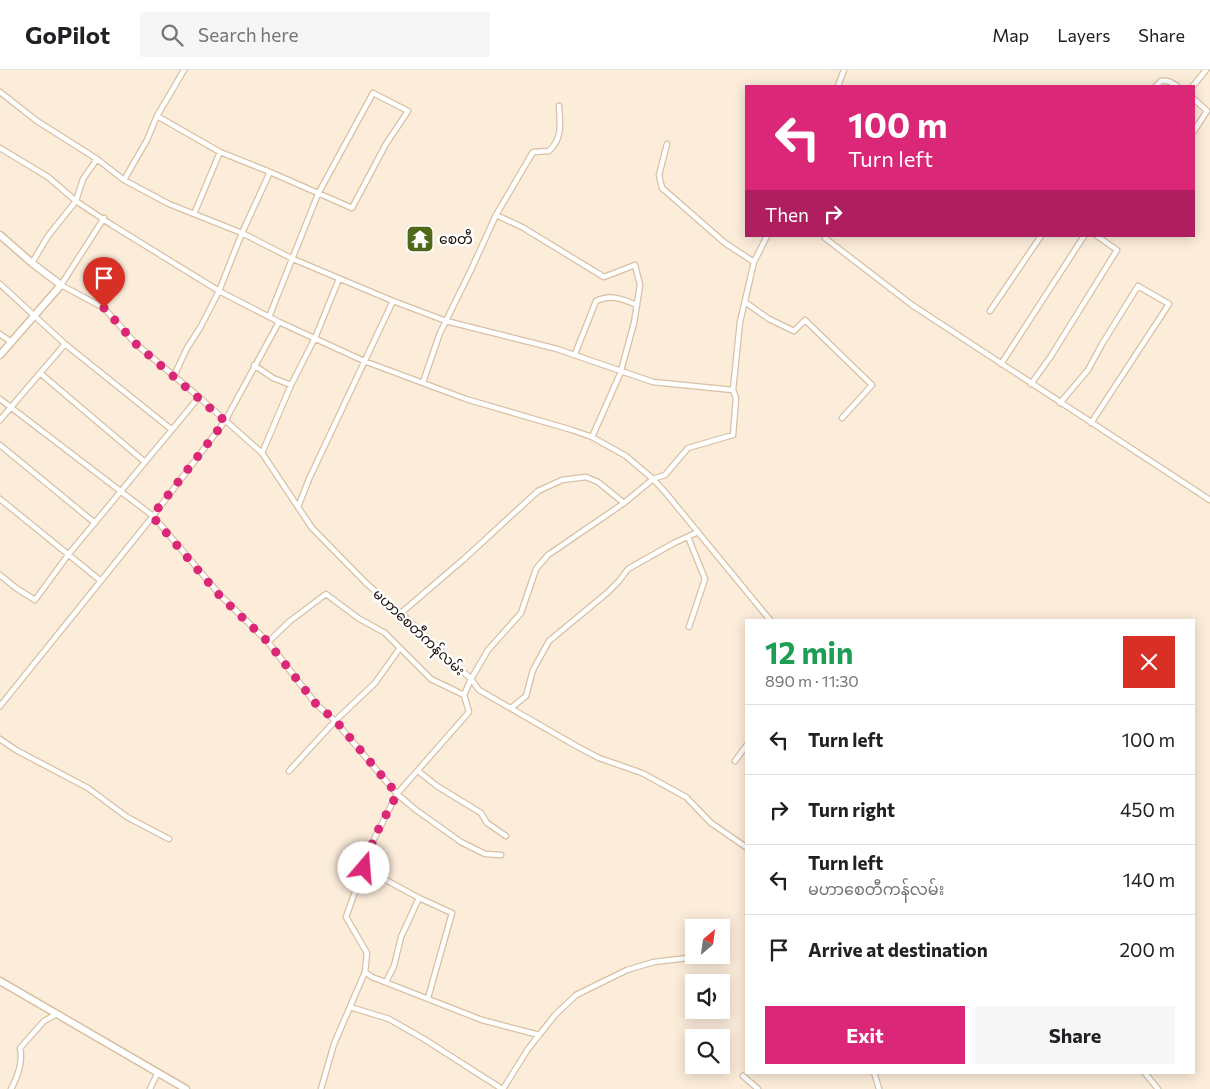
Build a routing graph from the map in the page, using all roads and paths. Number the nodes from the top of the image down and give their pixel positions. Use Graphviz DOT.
graph roads {
  1 [pos="184,70"];
  2 [pos="844,70"];
  3 [pos="1206,70"];
  4 [pos="838,85"];
  5 [pos="1157,85"];
  6 [pos="1175,85"];
  7 [pos="1194,85"];
  8 [pos="0,92"];
  9 [pos="1195,100"];
  10 [pos="558,106"];
  11 [pos="157,116"];
  12 [pos="1195,130"];
  13 [pos="667,144"];
  14 [pos="0,148"];
  15 [pos="220,152"];
  16 [pos="97,159"];
  17 [pos="270,172"];
  18 [pos="124,180"];
  19 [pos="318,194"];
  20 [pos="76,201"];
  21 [pos="194,214"];
  22 [pos="496,215"];
  23 [pos="104,218"];
  24 [pos="242,233"];
  25 [pos="0,236"];
  26 [pos="766,237"];
  27 [pos="1040,237"];
  28 [pos="1083,237"];
  29 [pos="1098,237"];
  30 [pos="825,238"];
  31 [pos="293,259"];
  32 [pos="754,262"];
  33 [pos="32,263"];
  34 [pos="339,279"];
  35 [pos="0,284"];
  36 [pos="61,285"];
  37 [pos="219,291"];
  38 [pos="393,301"];
  39 [pos="745,302"];
  40 [pos="637,304"];
  41 [pos="990,311"];
  42 [pos="34,315"];
  43 [pos="269,317"];
  44 [pos="446,321"];
  45 [pos="279,322"];
  46 [pos="0,334"];
  47 [pos="315,338"];
  48 [pos="11,342"];
  49 [pos="65,344"];
  50 [pos="575,354"];
  51 [pos="0,355"];
  52 [pos="364,361"];
  53 [pos="1001,364"];
  54 [pos="254,365"];
  55 [pos="620,371"];
  56 [pos="40,374"];
  57 [pos="174,376"];
  58 [pos="423,382"];
  59 [pos="1030,384"];
  60 [pos="291,385"];
  61 [pos="733,390"];
  62 [pos="199,397"];
  63 [pos="0,399"];
  64 [pos="1060,403"];
  65 [pos="11,407"];
  66 [pos="842,418"];
  67 [pos="0,420"];
  68 [pos="225,421"];
  69 [pos="1091,423"];
  70 [pos="171,429"];
  71 [pos="592,437"];
  72 [pos="0,445"];
  73 [pos="262,453"];
  74 [pos="145,462"];
  75 [pos="653,479"];
  76 [pos="121,491"];
  77 [pos="0,499"];
  78 [pos="1210,500"];
  79 [pos="624,503"];
  80 [pos="298,507"];
  81 [pos="152,516"];
  82 [pos="95,523"];
  83 [pos="698,532"];
  84 [pos="688,537"];
  85 [pos="68,556"];
  86 [pos="0,575"];
  87 [pos="100,581"];
  88 [pos="401,612"];
  89 [pos="769,619"];
  90 [pos="689,627"];
  91 [pos="268,642"];
  92 [pos="400,648"];
  93 [pos="471,680"];
  94 [pos="464,695"];
  95 [pos="0,706"];
  96 [pos="510,708"];
  97 [pos="336,721"];
  98 [pos="0,739"];
  99 [pos="745,747"];
  100 [pos="735,761"];
  101 [pos="289,771"];
  102 [pos="418,771"];
  103 [pos="397,794"];
  104 [pos="506,836"];
  105 [pos="170,839"];
  106 [pos="745,846"];
  107 [pos="501,855"];
  108 [pos="364,868"];
  109 [pos="419,898"];
  110 [pos="685,959"];
  111 [pos="365,972"];
  112 [pos="0,981"];
  113 [pos="386,982"];
  114 [pos="428,998"];
  115 [pos="350,1007"];
  116 [pos="58,1013"];
  117 [pos="538,1035"];
  118 [pos="158,1072"];
  119 [pos="875,1074"];
  120 [pos="1146,1074"];
  121 [pos="743,1076"];
  122 [pos="752,1086"];
  123 [pos="11,1089"];
  124 [pos="150,1089"];
  125 [pos="186,1089"];
  126 [pos="321,1089"];
  127 [pos="503,1089"];
  128 [pos="758,1089"];
  129 [pos="879,1089"];
  130 [pos="1158,1089"];
  1 -- 11 [label="street"];
  2 -- 4 [label="street"];
  3 -- 7 [label="street"];
  5 -- 6 [label="street"];
  8 -- 16 [label="street"];
  9 -- 12 [label="street"];
  10 -- 22 [label="street"];
  11 -- 15 [label="street"];
  11 -- 18 [label="street"];
  13 -- 32 [label="street"];
  14 -- 20 [label="street"];
  15 -- 17 [label="street"];
  15 -- 21 [label="street"];
  16 -- 18 [label="street"];
  16 -- 20 [label="street"];
  17 -- 19 [label="street"];
  17 -- 24 [label="street"];
  18 -- 21 [label="street"];
  19 -- 19 [label="street"];
  19 -- 31 [label="street"];
  20 -- 23 [label="street"];
  20 -- 33 [label="street"];
  21 -- 24 [label="street"];
  22 -- 40 [label="street"];
  22 -- 44 [label="street"];
  23 -- 36 [label="street"];
  23 -- 37 [label="street"];
  24 -- 31 [label="street"];
  24 -- 37 [label="street"];
  25 -- 33 [label="street"];
  26 -- 32 [label="street"];
  27 -- 41 [label="street"];
  28 -- 53 [label="street"];
  29 -- 59 [label="street"];
  30 -- 53 [label="street"];
  31 -- 34 [label="street"];
  31 -- 43 [label="street"];
  32 -- 39 [label="street"];
  33 -- 36 [label="street"];
  34 -- 38 [label="street"];
  34 -- 47 [label="street"];
  35 -- 42 [label="street"];
  36 -- 42 [label="street"];
  36 -- 57 [label="street, မဟာစေတီကန်လမ်း"];
  37 -- 43 [label="street"];
  37 -- 57 [label="street"];
  38 -- 44 [label="street"];
  38 -- 52 [label="street"];
  39 -- 61 [label="street"];
  39 -- 66 [label="street"];
  40 -- 50 [label="street"];
  40 -- 55 [label="street"];
  42 -- 48 [label="street"];
  42 -- 49 [label="street"];
  43 -- 45 [label="street"];
  44 -- 50 [label="street"];
  44 -- 58 [label="street"];
  45 -- 47 [label="street"];
  45 -- 54 [label="street"];
  46 -- 48 [label="street"];
  47 -- 52 [label="street"];
  47 -- 60 [label="street"];
  48 -- 51 [label="street"];
  49 -- 56 [label="street"];
  49 -- 70 [label="street"];
  50 -- 55 [label="street"];
  52 -- 58 [label="street"];
  52 -- 80 [label="street"];
  53 -- 59 [label="street"];
  54 -- 60 [label="street"];
  54 -- 68 [label="street"];
  55 -- 61 [label="street"];
  55 -- 71 [label="street"];
  56 -- 65 [label="street"];
  56 -- 74 [label="street"];
  57 -- 62 [label="street, မဟာစေတီကန်လမ်း"];
  58 -- 71 [label="street"];
  59 -- 64 [label="street"];
  60 -- 73 [label="street"];
  61 -- 75 [label="street"];
  62 -- 68 [label="street, မဟာစေတီကန်လမ်း"];
  62 -- 70 [label="street"];
  63 -- 65 [label="street"];
  64 -- 69 [label="street"];
  64 -- 69 [label="street"];
  65 -- 67 [label="street"];
  65 -- 76 [label="street"];
  68 -- 73 [label="street, မဟာစေတီကန်လမ်း"];
  68 -- 81 [label="street"];
  69 -- 78 [label="street"];
  70 -- 74 [label="street"];
  71 -- 75 [label="street"];
  72 -- 82 [label="street"];
  73 -- 80 [label="street, မဟာစေတီကန်လမ်း"];
  74 -- 76 [label="street"];
  75 -- 79 [label="street"];
  75 -- 83 [label="street"];
  76 -- 81 [label="street"];
  76 -- 82 [label="street"];
  77 -- 85 [label="street"];
  79 -- 88 [label="street"];
  79 -- 93 [label="street"];
  80 -- 88 [label="street, မဟာစေတီကန်လမ်း"];
  81 -- 87 [label="street"];
  81 -- 91 [label="street"];
  82 -- 85 [label="street"];
  83 -- 84 [label="street"];
  83 -- 89 [label="street"];
  84 -- 90 [label="street"];
  84 -- 96 [label="street"];
  85 -- 86 [label="street"];
  85 -- 87 [label="street"];
  87 -- 95 [label="street"];
  88 -- 93 [label="street, မဟာစေတီကန်လမ်း"];
  91 -- 92 [label="street"];
  91 -- 97 [label="street"];
  92 -- 94 [label="street"];
  92 -- 97 [label="street"];
  93 -- 94 [label="street, မဟာစေတီကန်လမ်း"];
  93 -- 96 [label="street"];
  94 -- 102 [label="street, မဟာစေတီကန်လမ်း"];
  96 -- 106 [label="street"];
  97 -- 101 [label="street"];
  97 -- 103 [label="street"];
  98 -- 105 [label="street"];
  99 -- 100 [label="street"];
  102 -- 103 [label="street, မဟာစေတီကန်လမ်း"];
  102 -- 104 [label="street"];
  103 -- 107 [label="street"];
  103 -- 108 [label="street, မဟာစေတီကန်လမ်း"];
  108 -- 109 [label="street"];
  108 -- 111 [label="street, မဟာစေတီကန်လမ်း"];
  109 -- 113 [label="street"];
  109 -- 114 [label="street"];
  110 -- 117 [label="street"];
  111 -- 113 [label="street"];
  111 -- 115 [label="street, မဟာစေတီကန်လမ်း"];
  112 -- 116 [label="street"];
  113 -- 114 [label="street"];
  114 -- 117 [label="street"];
  115 -- 126 [label="street, မဟာစေတီကန်လမ်း"];
  115 -- 127 [label="street"];
  116 -- 118 [label="street"];
  116 -- 123 [label="street"];
  117 -- 127 [label="street"];
  118 -- 124 [label="street"];
  118 -- 125 [label="street"];
  119 -- 129 [label="street"];
  120 -- 130 [label="street"];
  121 -- 122 [label="street"];
  122 -- 128 [label="street"];
}
